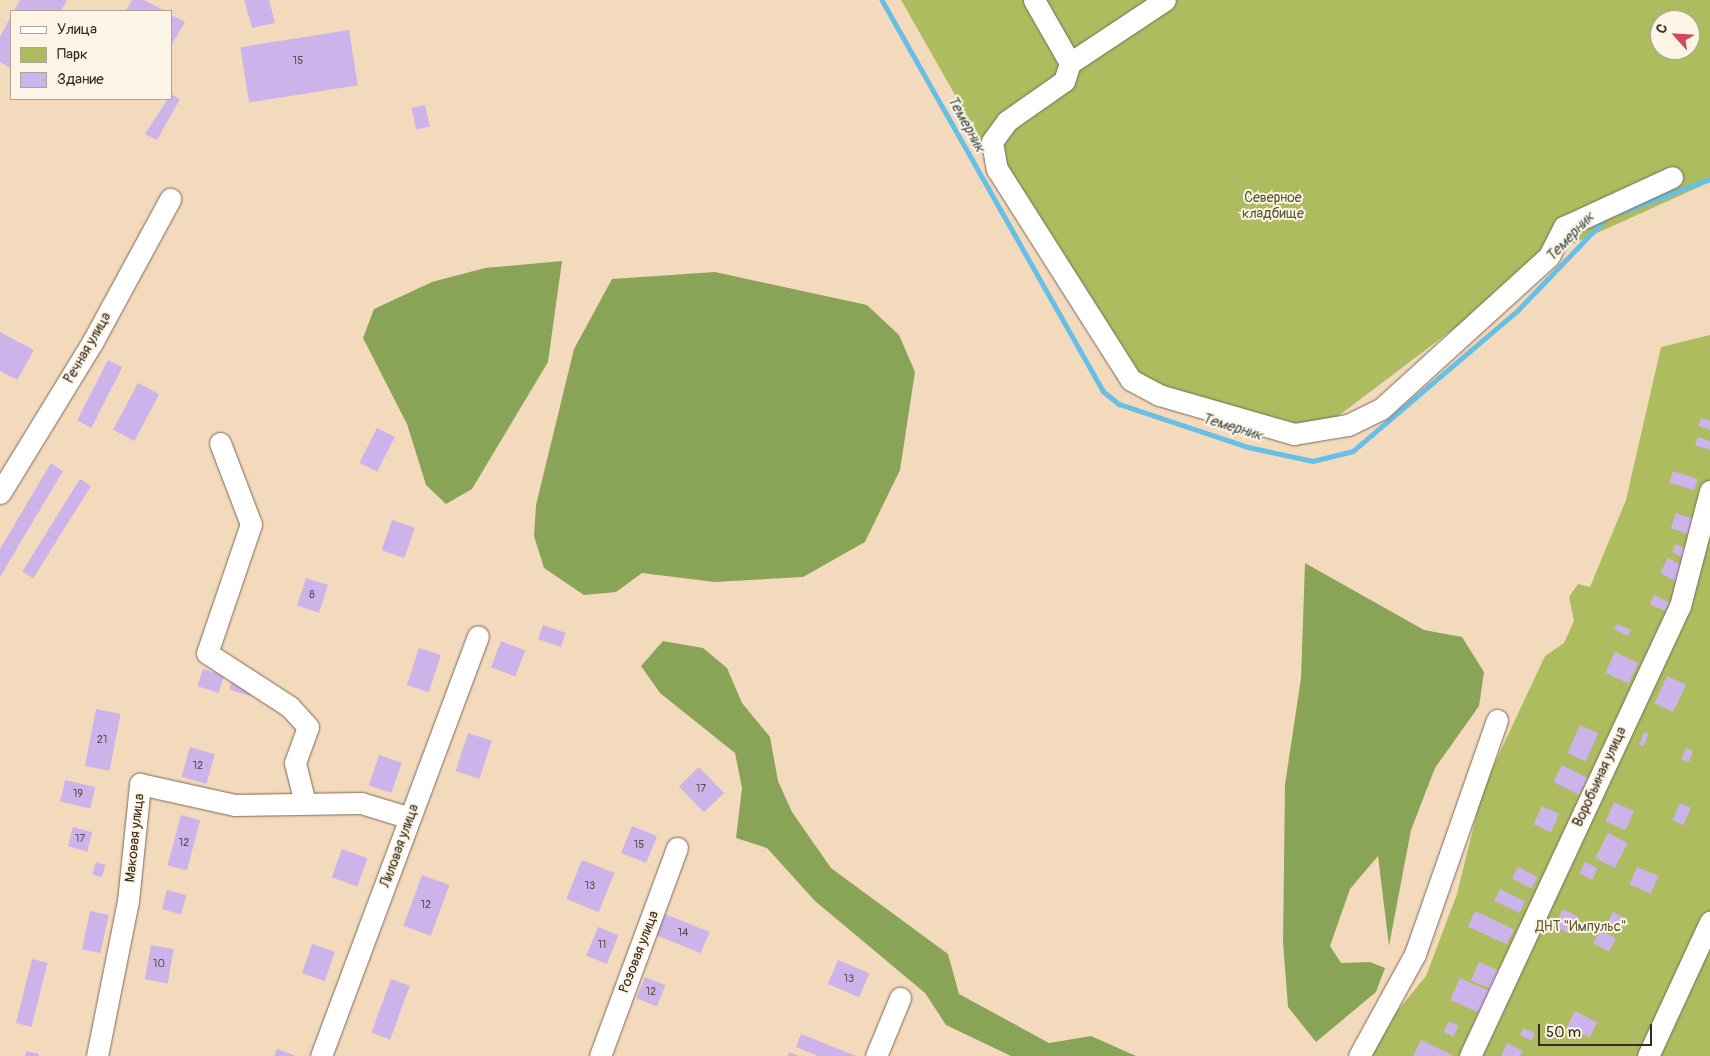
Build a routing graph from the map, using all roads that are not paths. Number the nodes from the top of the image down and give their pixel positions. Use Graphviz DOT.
graph roads {
  1 [pos="1034,0"];
  2 [pos="1165,0"];
  3 [pos="1070,63"];
  4 [pos="1672,177"];
  5 [pos="170,200"];
  6 [pos="220,443"];
  7 [pos="1710,491"];
  8 [pos="0,493"];
  9 [pos="478,636"];
  10 [pos="1497,720"];
  11 [pos="305,803"];
  12 [pos="410,818"];
  13 [pos="678,848"];
  14 [pos="1710,922"];
  15 [pos="900,998"];
  16 [pos="98,1056"];
  17 [pos="321,1056"];
  18 [pos="600,1056"];
  19 [pos="876,1056"];
  20 [pos="1359,1056"];
  21 [pos="1470,1056"];
  22 [pos="1648,1056"];
  1 -- 3 [label="street"];
  2 -- 3 [label="street"];
  3 -- 4 [label="street"];
  5 -- 8 [label="street, Речная улица"];
  6 -- 11 [label="street"];
  7 -- 21 [label="street, Воробьиная улица"];
  9 -- 12 [label="street, Лиловая улица"];
  10 -- 20 [label="street"];
  11 -- 12 [label="street, Маковая улица"];
  11 -- 16 [label="street, Маковая улица"];
  12 -- 17 [label="street, Лиловая улица"];
  13 -- 18 [label="street, Розовая улица"];
  14 -- 22 [label="street"];
  15 -- 19 [label="street"];
}
